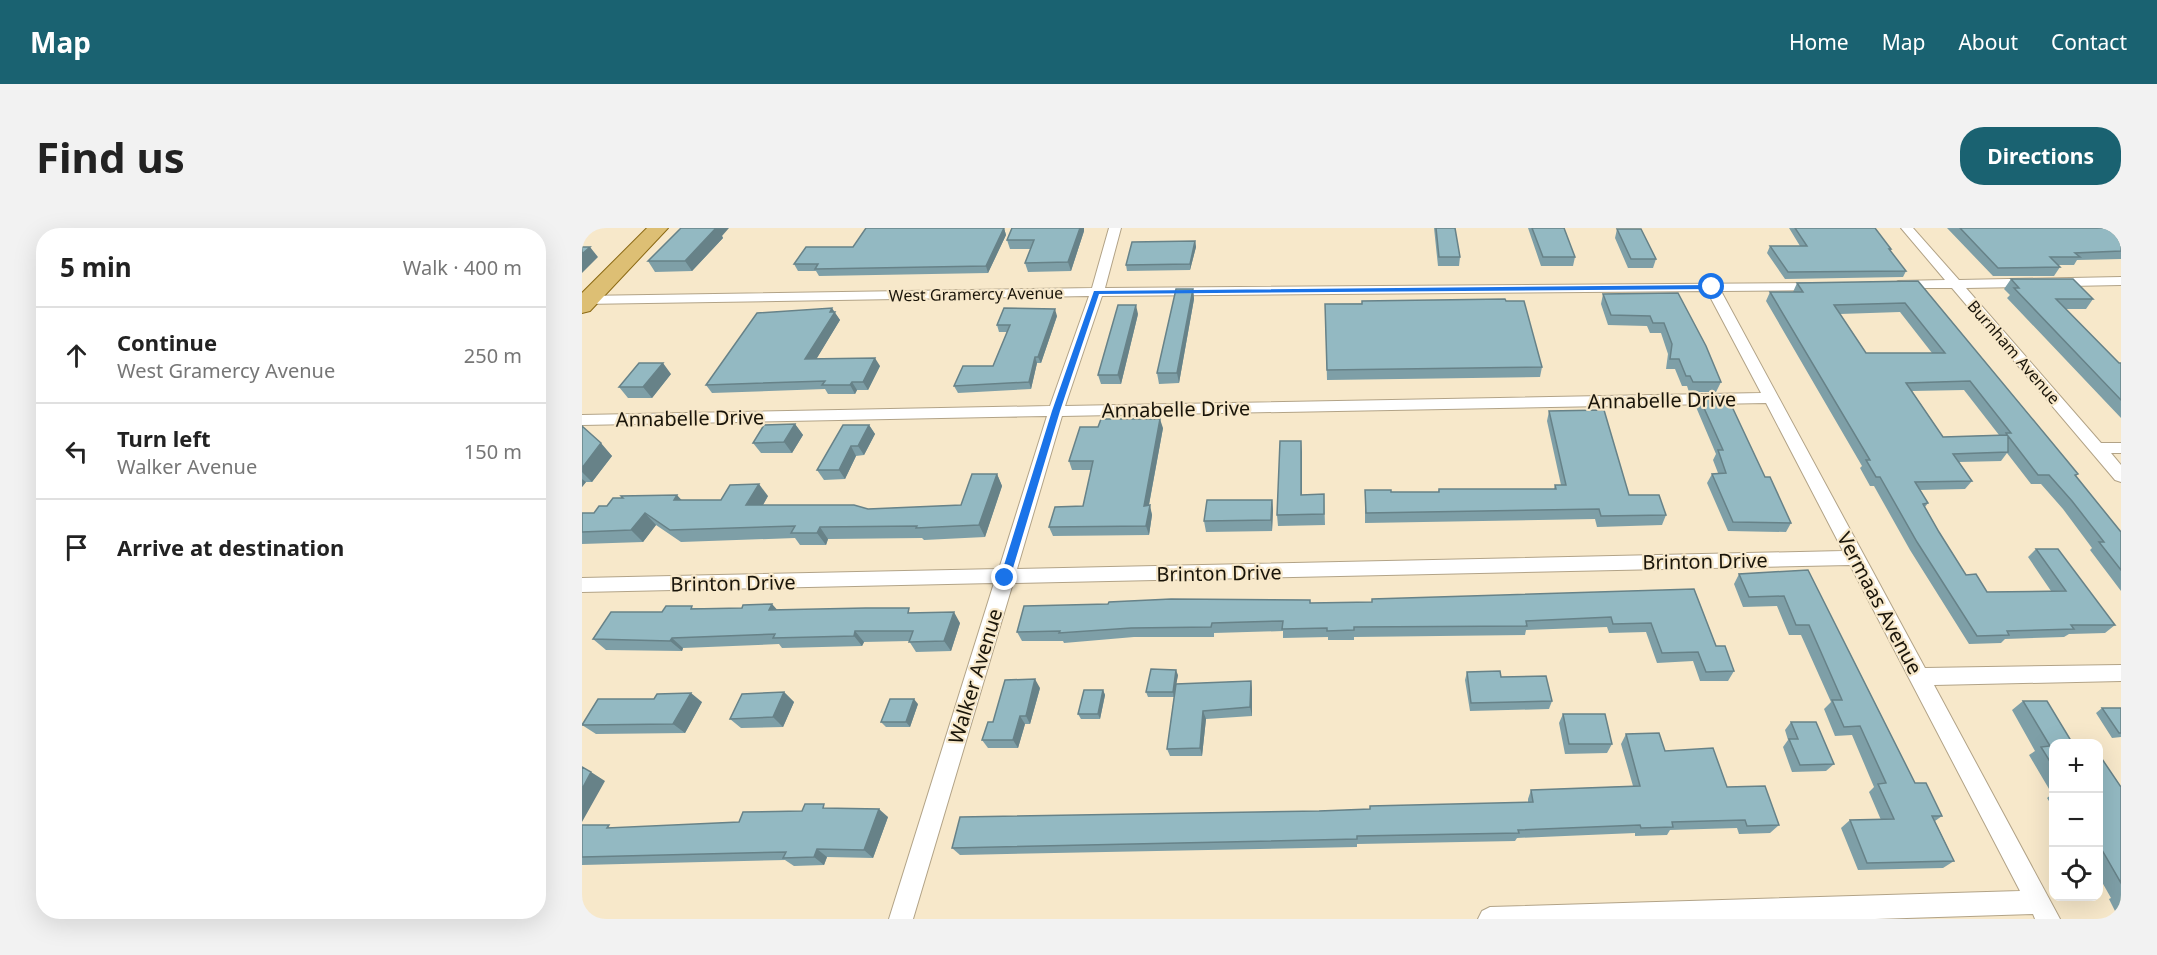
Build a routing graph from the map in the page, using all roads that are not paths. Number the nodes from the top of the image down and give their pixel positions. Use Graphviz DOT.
graph roads {
  1 [pos="658,228"];
  2 [pos="1115,228"];
  3 [pos="1907,228"];
  4 [pos="2121,281"];
  5 [pos="1956,284"];
  6 [pos="1886,285"];
  7 [pos="1828,286"];
  8 [pos="1712,287"];
  9 [pos="1097,292"];
  10 [pos="584,302"];
  11 [pos="1770,398"];
  12 [pos="1056,411"];
  13 [pos="582,420"];
  14 [pos="2097,448"];
  15 [pos="2121,448"];
  16 [pos="2121,476"];
  17 [pos="1856,558"];
  18 [pos="1005,578"];
  19 [pos="582,585"];
  20 [pos="2121,673"];
  21 [pos="1919,677"];
  22 [pos="2044,911"];
  23 [pos="900,919"];
  24 [pos="1490,919"];
  1 -- 10 [label="main road"];
  2 -- 9 [label="street, Walker Avenue"];
  3 -- 5 [label="street, Burnham Avenue"];
  4 -- 5 [label="street"];
  5 -- 6 [label="street"];
  5 -- 14 [label="street, Burnham Avenue"];
  7 -- 8 [label="street, West Gramercy Avenue"];
  8 -- 9 [label="street, West Gramercy Avenue"];
  8 -- 11 [label="street, Vermaas Avenue"];
  9 -- 10 [label="street, West Gramercy Avenue"];
  9 -- 12 [label="street, Walker Avenue"];
  11 -- 12 [label="street, Annabelle Drive"];
  11 -- 17 [label="street, Vermaas Avenue"];
  12 -- 13 [label="street, Annabelle Drive"];
  12 -- 18 [label="street, Walker Avenue"];
  14 -- 15 [label="street"];
  14 -- 16 [label="street, Burnham Avenue"];
  17 -- 18 [label="street, Brinton Drive"];
  17 -- 21 [label="street, Vermaas Avenue"];
  18 -- 19 [label="street, Brinton Drive"];
  18 -- 23 [label="street, Walker Avenue"];
  20 -- 21 [label="street"];
  21 -- 22 [label="street, Vermaas Avenue"];
  22 -- 24 [label="street"];
}
